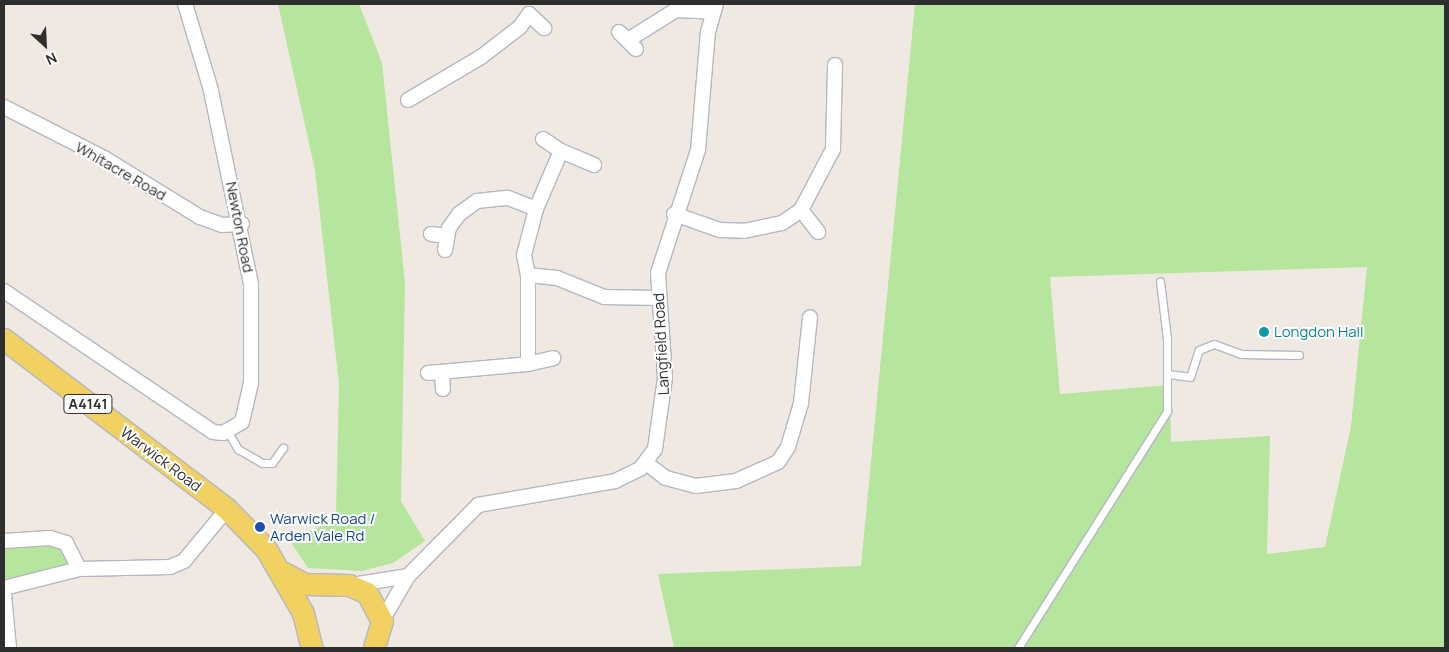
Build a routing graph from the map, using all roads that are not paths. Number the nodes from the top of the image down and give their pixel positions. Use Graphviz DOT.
graph roads {
  1 [pos="185,4"];
  2 [pos="714,8"];
  3 [pos="525,9"];
  4 [pos="544,28"];
  5 [pos="628,40"];
  6 [pos="835,65"];
  7 [pos="418,99"];
  8 [pos="4,107"];
  9 [pos="543,139"];
  10 [pos="561,151"];
  11 [pos="594,165"];
  12 [pos="536,209"];
  13 [pos="801,210"];
  14 [pos="674,214"];
  15 [pos="242,224"];
  16 [pos="818,232"];
  17 [pos="431,234"];
  18 [pos="447,236"];
  19 [pos="445,250"];
  20 [pos="528,275"];
  21 [pos="1160,281"];
  22 [pos="4,291"];
  23 [pos="657,298"];
  24 [pos="810,317"];
  25 [pos="4,339"];
  26 [pos="1299,355"];
  27 [pos="553,358"];
  28 [pos="528,364"];
  29 [pos="1167,374"];
  30 [pos="442,389"];
  31 [pos="228,432"];
  32 [pos="283,448"];
  33 [pos="646,463"];
  34 [pos="227,509"];
  35 [pos="4,541"];
  36 [pos="79,569"];
  37 [pos="284,573"];
  38 [pos="408,576"];
  39 [pos="341,586"];
  40 [pos="4,588"];
  41 [pos="4,595"];
  42 [pos="382,621"];
  43 [pos="307,636"];
  44 [pos="376,647"];
  45 [pos="9,648"];
  46 [pos="1018,648"];
  1 -- 15 [label="street, Newton Road"];
  2 -- 5 [label="street, Langfield Road"];
  2 -- 14 [label="street, Langfield Road"];
  3 -- 4 [label="street"];
  3 -- 7 [label="street"];
  6 -- 13 [label="street"];
  8 -- 15 [label="street, Whitacre Road"];
  9 -- 10 [label="street"];
  10 -- 11 [label="street"];
  10 -- 12 [label="street"];
  12 -- 18 [label="street"];
  12 -- 20 [label="street"];
  13 -- 14 [label="street"];
  13 -- 16 [label="street"];
  14 -- 23 [label="street, Langfield Road"];
  15 -- 31 [label="street, Newton Road"];
  17 -- 18 [label="street"];
  18 -- 19 [label="street"];
  20 -- 23 [label="street"];
  20 -- 28 [label="street"];
  21 -- 29 [label="lane"];
  22 -- 31 [label="street"];
  23 -- 33 [label="street, Langfield Road"];
  24 -- 33 [label="street"];
  25 -- 34 [label="main road, Warwick Road / A4141"];
  26 -- 29 [label="lane"];
  27 -- 28 [label="street"];
  28 -- 30 [label="street"];
  29 -- 46 [label="lane"];
  31 -- 32 [label="lane"];
  33 -- 38 [label="street"];
  34 -- 36 [label="street"];
  34 -- 37 [label="main road, Warwick Road / A4141"];
  35 -- 36 [label="street"];
  36 -- 40 [label="street"];
  37 -- 39 [label="main road, Warwick Road / A4141"];
  37 -- 43 [label="main road, Warwick Road / A4141"];
  38 -- 39 [label="street"];
  38 -- 42 [label="street"];
  39 -- 42 [label="main road"];
  39 -- 43 [label="main road, Warwick Road / A4141"];
  41 -- 45 [label="street"];
  42 -- 44 [label="main road"];
}
